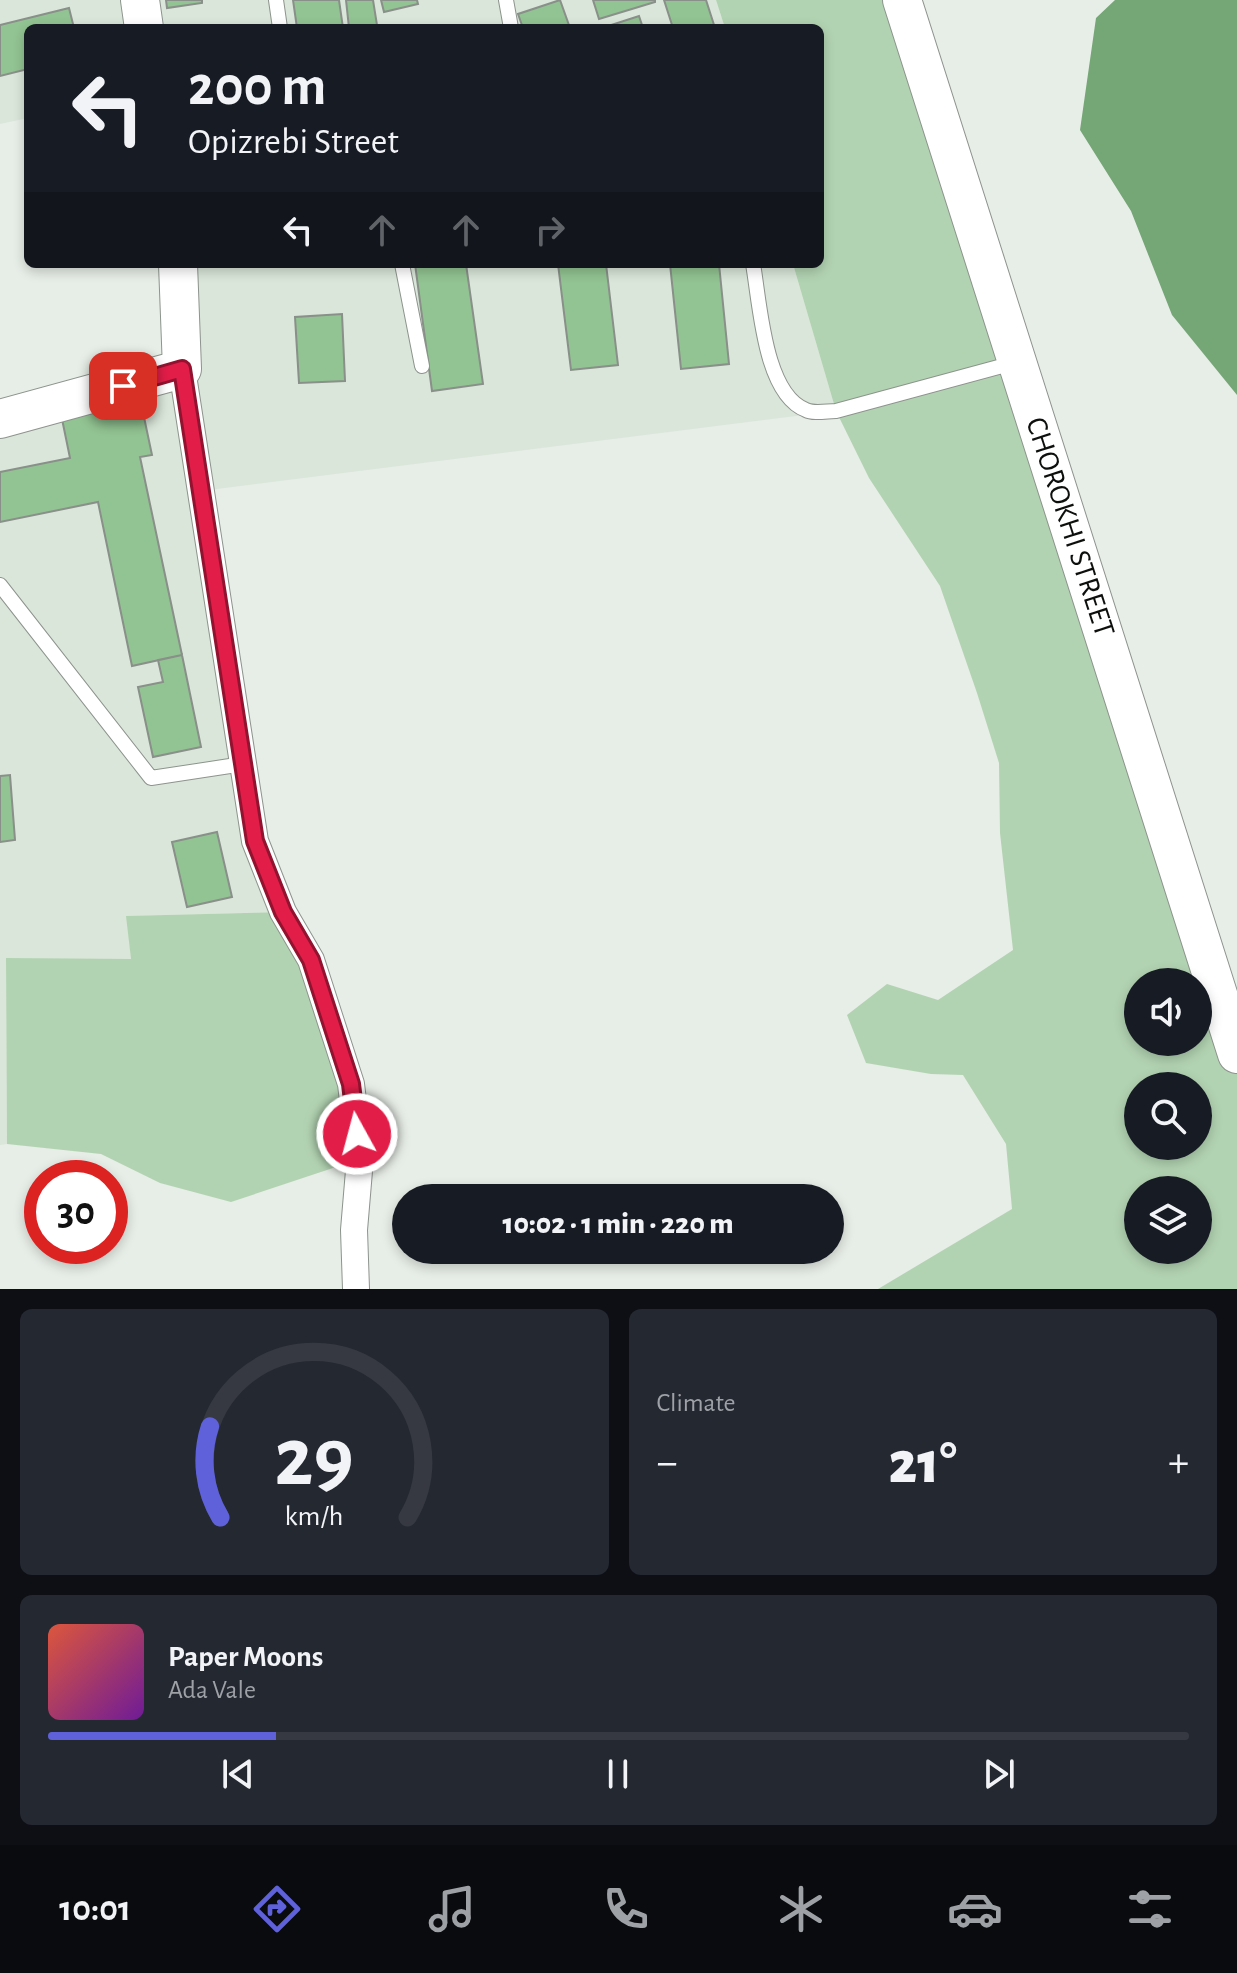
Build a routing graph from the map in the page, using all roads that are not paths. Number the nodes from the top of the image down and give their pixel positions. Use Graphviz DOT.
graph roads {
  1 [pos="140,0"];
  2 [pos="276,0"];
  3 [pos="506,0"];
  4 [pos="902,0"];
  5 [pos="143,24"];
  6 [pos="279,24"];
  7 [pos="510,24"];
  8 [pos="178,268"];
  9 [pos="403,268"];
  10 [pos="754,268"];
  11 [pos="1018,362"];
  12 [pos="422,366"];
  13 [pos="182,369"];
  14 [pos="0,419"];
  15 [pos="0,585"];
  16 [pos="243,764"];
  17 [pos="1237,1054"];
  18 [pos="356,1289"];
  1 -- 5 [label="street"];
  2 -- 6 [label="lane"];
  3 -- 7 [label="lane"];
  4 -- 11 [label="street, CHOROKHI STREET"];
  8 -- 13 [label="street"];
  9 -- 12 [label="lane"];
  10 -- 11 [label="lane"];
  11 -- 17 [label="street, CHOROKHI STREET"];
  13 -- 14 [label="street"];
  13 -- 16 [label="street"];
  15 -- 16 [label="lane"];
  16 -- 18 [label="street"];
}
